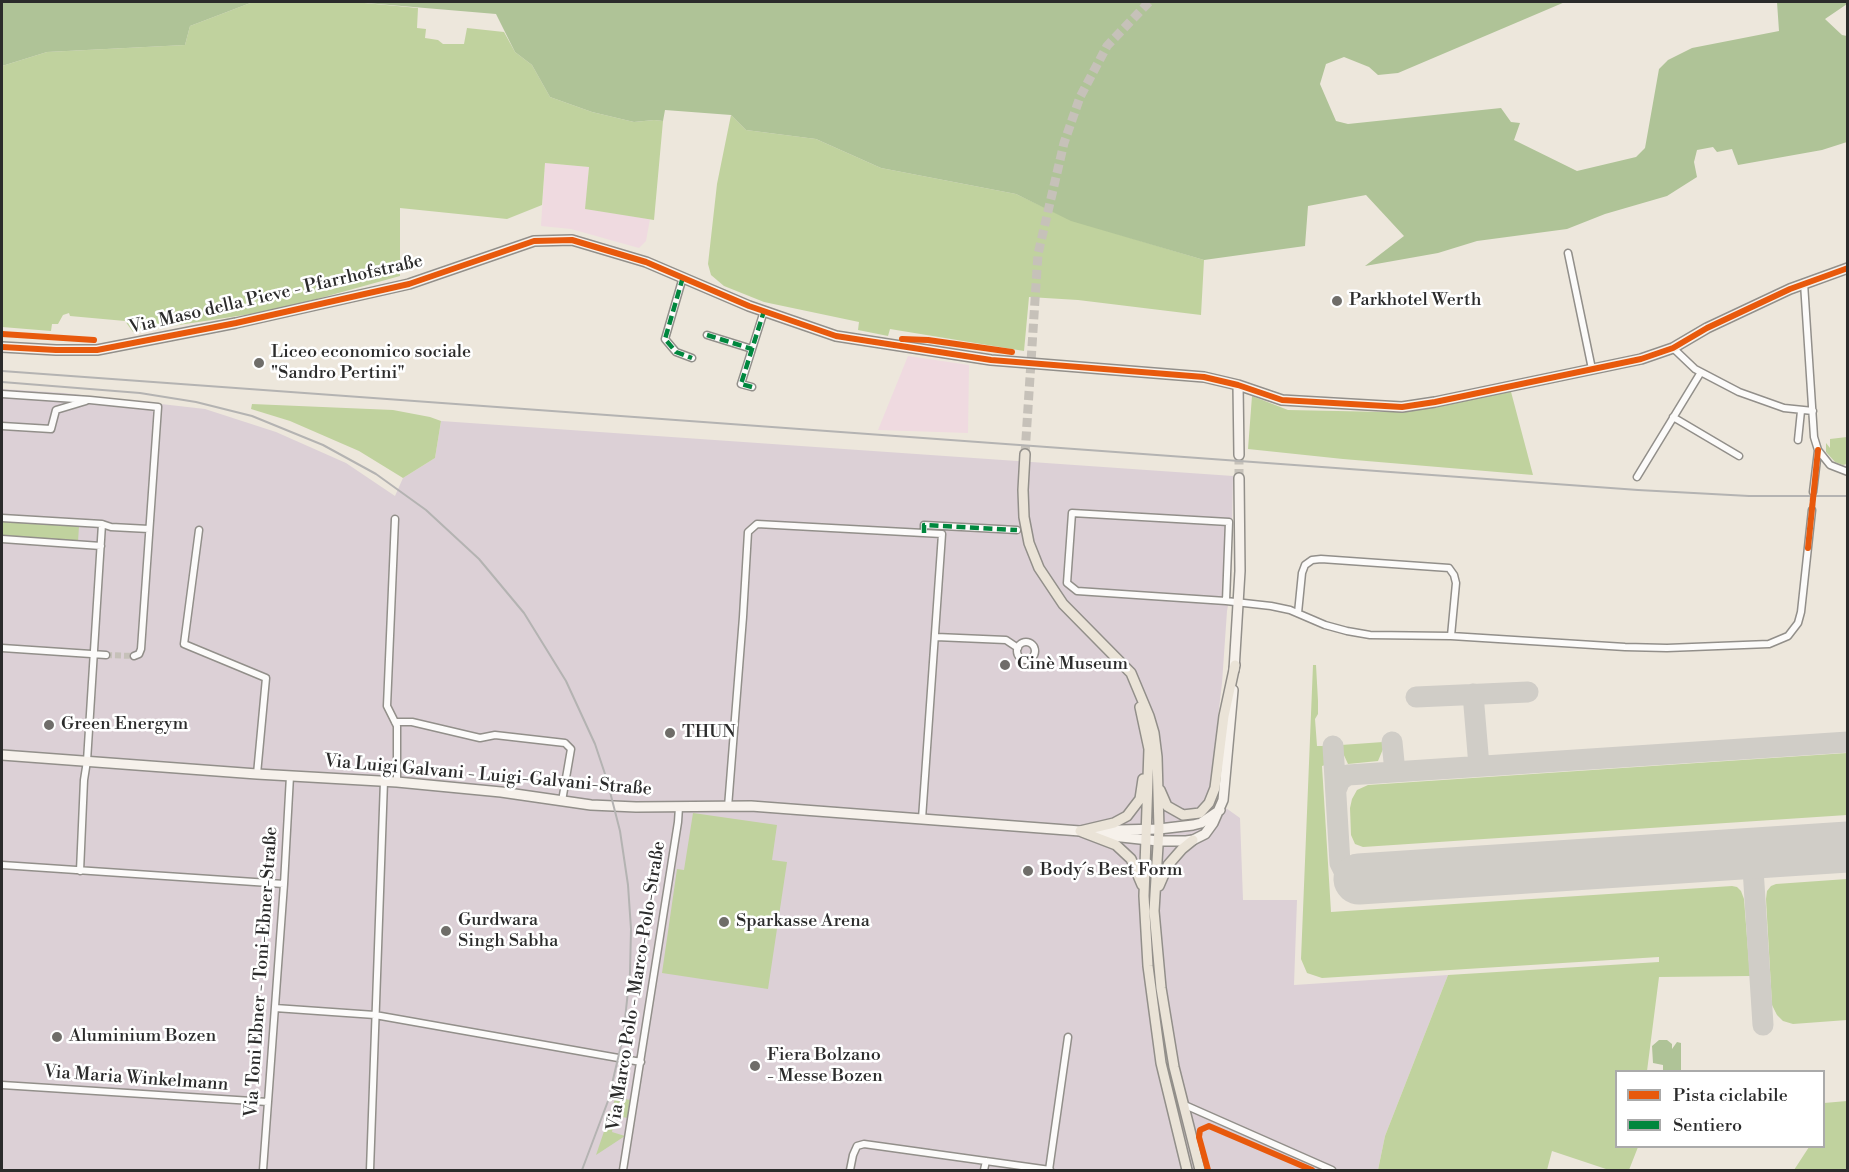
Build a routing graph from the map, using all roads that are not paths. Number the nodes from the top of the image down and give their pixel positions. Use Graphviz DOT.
graph roads {
  1 [pos="1568,253"];
  2 [pos="1848,268"];
  3 [pos="683,277"];
  4 [pos="1804,283"];
  5 [pos="764,311"];
  6 [pos="707,335"];
  7 [pos="2,347"];
  8 [pos="1673,348"];
  9 [pos="752,349"];
  10 [pos="692,358"];
  11 [pos="1592,369"];
  12 [pos="1701,372"];
  13 [pos="1238,385"];
  14 [pos="752,387"];
  15 [pos="2,394"];
  16 [pos="90,400"];
  17 [pos="1801,411"];
  18 [pos="1813,411"];
  19 [pos="1673,417"];
  20 [pos="2,426"];
  21 [pos="1798,440"];
  22 [pos="1818,450"];
  23 [pos="1025,454"];
  24 [pos="1239,455"];
  25 [pos="1739,456"];
  26 [pos="1848,472"];
  27 [pos="1637,477"];
  28 [pos="1239,478"];
  29 [pos="1813,492"];
  30 [pos="1812,510"];
  31 [pos="2,518"];
  32 [pos="395,519"];
  33 [pos="102,524"];
  34 [pos="149,529"];
  35 [pos="199,530"];
  36 [pos="1017,530"];
  37 [pos="924,533"];
  38 [pos="2,539"];
  39 [pos="101,546"];
  40 [pos="1226,601"];
  41 [pos="1238,602"];
  42 [pos="1298,613"];
  43 [pos="1451,636"];
  44 [pos="936,637"];
  45 [pos="2,648"];
  46 [pos="1018,648"];
  47 [pos="93,654"];
  48 [pos="106,655"];
  49 [pos="137,655"];
  50 [pos="1117,659"];
  51 [pos="1234,666"];
  52 [pos="1137,699"];
  53 [pos="395,722"];
  54 [pos="2,755"];
  55 [pos="1157,757"];
  56 [pos="87,761"];
  57 [pos="257,774"];
  58 [pos="290,776"];
  59 [pos="384,781"];
  60 [pos="397,782"];
  61 [pos="562,801"];
  62 [pos="678,807"];
  63 [pos="728,807"];
  64 [pos="1220,810"];
  65 [pos="922,819"];
  66 [pos="1159,829"];
  67 [pos="1080,831"];
  68 [pos="1146,835"];
  69 [pos="1193,840"];
  70 [pos="1158,841"];
  71 [pos="2,865"];
  72 [pos="80,871"];
  73 [pos="284,884"];
  74 [pos="1144,896"];
  75 [pos="1154,906"];
  76 [pos="275,1008"];
  77 [pos="375,1015"];
  78 [pos="1068,1038"];
  79 [pos="640,1062"];
  80 [pos="2,1085"];
  81 [pos="268,1102"];
  82 [pos="1183,1107"];
  83 [pos="986,1161"];
  84 [pos="263,1170"];
  85 [pos="370,1170"];
  86 [pos="623,1170"];
  87 [pos="850,1170"];
  88 [pos="984,1170"];
  89 [pos="1049,1170"];
  90 [pos="1187,1170"];
  91 [pos="1200,1170"];
  92 [pos="1332,1170"];
  1 -- 11 [label="street"];
  2 -- 4 [label="street, Via Maso della Pieve - Pfarrhofstraße"];
  3 -- 5 [label="street, Via Maso della Pieve - Pfarrhofstraße"];
  3 -- 7 [label="street, Via Maso della Pieve - Pfarrhofstraße"];
  3 -- 10 [label="street"];
  4 -- 8 [label="street, Via Maso della Pieve - Pfarrhofstraße"];
  4 -- 18 [label="street"];
  5 -- 9 [label="street"];
  5 -- 13 [label="street, Via Maso della Pieve - Pfarrhofstraße"];
  6 -- 9 [label="street"];
  8 -- 11 [label="street, Via Maso della Pieve - Pfarrhofstraße"];
  8 -- 12 [label="street"];
  9 -- 14 [label="street"];
  11 -- 13 [label="street, Via Maso della Pieve - Pfarrhofstraße"];
  12 -- 17 [label="street"];
  12 -- 19 [label="street"];
  13 -- 24 [label="street"];
  15 -- 16 [label="street"];
  16 -- 20 [label="street"];
  16 -- 34 [label="street"];
  17 -- 18 [label="street"];
  17 -- 21 [label="street"];
  18 -- 22 [label="street"];
  19 -- 25 [label="street"];
  19 -- 27 [label="street"];
  22 -- 26 [label="street"];
  22 -- 29 [label="street"];
  23 -- 50 [label="main road"];
  28 -- 41 [label="street"];
  30 -- 43 [label="street"];
  31 -- 33 [label="street"];
  32 -- 53 [label="street"];
  33 -- 34 [label="street"];
  33 -- 39 [label="street"];
  34 -- 49 [label="street"];
  35 -- 57 [label="street"];
  36 -- 37 [label="street"];
  37 -- 44 [label="street"];
  37 -- 63 [label="street"];
  38 -- 39 [label="street"];
  39 -- 47 [label="street"];
  40 -- 40 [label="street"];
  40 -- 41 [label="street"];
  41 -- 42 [label="street"];
  41 -- 51 [label="street"];
  42 -- 43 [label="street"];
  42 -- 43 [label="street"];
  44 -- 46 [label="street"];
  44 -- 65 [label="street"];
  45 -- 47 [label="street"];
  47 -- 48 [label="street"];
  47 -- 56 [label="street"];
  50 -- 52 [label="main road"];
  50 -- 55 [label="main road"];
  51 -- 55 [label="main road"];
  51 -- 64 [label="street"];
  52 -- 67 [label="main road"];
  52 -- 68 [label="main road"];
  53 -- 60 [label="street"];
  53 -- 61 [label="street"];
  54 -- 56 [label="street, Via Luigi Galvani - Luigi-Galvani-Straße"];
  55 -- 66 [label="main road"];
  56 -- 57 [label="street, Via Luigi Galvani - Luigi-Galvani-Straße"];
  56 -- 72 [label="street"];
  57 -- 58 [label="street, Via Luigi Galvani - Luigi-Galvani-Straße"];
  58 -- 59 [label="street, Via Luigi Galvani - Luigi-Galvani-Straße"];
  58 -- 73 [label="street, Via Toni Ebner - Toni-Ebner-Straße"];
  59 -- 60 [label="street, Via Luigi Galvani - Luigi-Galvani-Straße"];
  59 -- 77 [label="street"];
  60 -- 61 [label="street, Via Luigi Galvani - Luigi-Galvani-Straße"];
  61 -- 62 [label="street, Via Luigi Galvani - Luigi-Galvani-Straße"];
  62 -- 63 [label="street, Via Luigi Galvani - Luigi-Galvani-Straße"];
  62 -- 79 [label="street, Via Marco Polo - Marco-Polo-Straße"];
  63 -- 65 [label="street, Via Luigi Galvani - Luigi-Galvani-Straße"];
  64 -- 66 [label="street"];
  64 -- 69 [label="street"];
  65 -- 67 [label="street, Via Luigi Galvani - Luigi-Galvani-Straße"];
  66 -- 68 [label="street"];
  66 -- 70 [label="main road"];
  67 -- 68 [label="street, Via Luigi Galvani - Luigi-Galvani-Straße"];
  67 -- 74 [label="main road"];
  68 -- 70 [label="street"];
  68 -- 74 [label="main road"];
  69 -- 70 [label="street"];
  69 -- 75 [label="main road"];
  70 -- 75 [label="main road"];
  71 -- 72 [label="street"];
  72 -- 73 [label="street"];
  73 -- 76 [label="street, Via Toni Ebner - Toni-Ebner-Straße"];
  74 -- 90 [label="main road"];
  75 -- 82 [label="main road"];
  76 -- 77 [label="street"];
  76 -- 81 [label="street, Via Toni Ebner - Toni-Ebner-Straße"];
  77 -- 79 [label="street"];
  77 -- 85 [label="street"];
  78 -- 89 [label="street"];
  79 -- 86 [label="street, Via Marco Polo - Marco-Polo-Straße"];
  80 -- 81 [label="street, Via Maria Winkelmann"];
  81 -- 84 [label="street, Via Toni Ebner - Toni-Ebner-Straße"];
  82 -- 91 [label="main road"];
  82 -- 92 [label="street"];
  83 -- 87 [label="street"];
  83 -- 88 [label="street"];
  83 -- 89 [label="street"];
}
